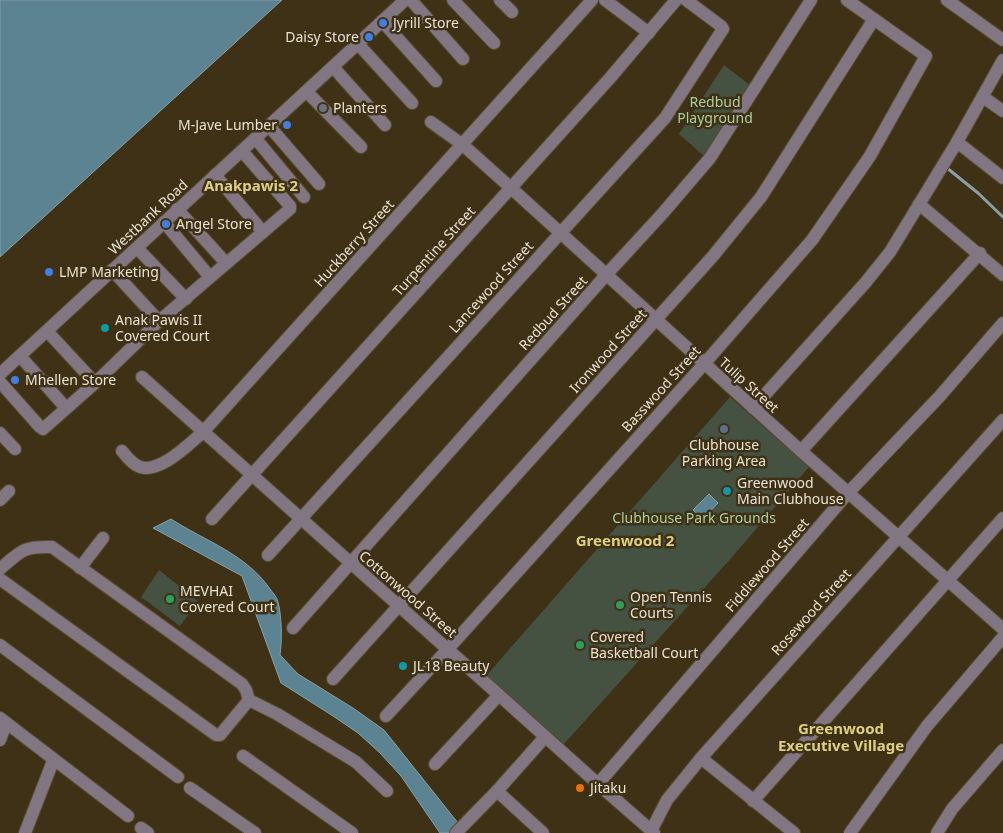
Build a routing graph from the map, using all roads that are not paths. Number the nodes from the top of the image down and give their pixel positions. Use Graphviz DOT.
graph roads {
  1 [pos="405,0"];
  2 [pos="411,0"];
  3 [pos="453,0"];
  4 [pos="500,0"];
  5 [pos="592,0"];
  6 [pos="605,0"];
  7 [pos="676,0"];
  8 [pos="686,0"];
  9 [pos="811,0"];
  10 [pos="847,0"];
  11 [pos="947,0"];
  12 [pos="960,4"];
  13 [pos="512,12"];
  14 [pos="874,20"];
  15 [pos="382,21"];
  16 [pos="649,33"];
  17 [pos="1003,40"];
  18 [pos="494,43"];
  19 [pos="358,44"];
  20 [pos="463,59"];
  21 [pos="1003,60"];
  22 [pos="333,67"];
  23 [pos="436,81"];
  24 [pos="307,92"];
  25 [pos="983,97"];
  26 [pos="412,103"];
  27 [pos="1003,111"];
  28 [pos="431,122"];
  29 [pos="385,125"];
  30 [pos="270,126"];
  31 [pos="256,139"];
  32 [pos="957,142"];
  33 [pos="463,145"];
  34 [pos="361,147"];
  35 [pos="242,151"];
  36 [pos="215,175"];
  37 [pos="1003,178"];
  38 [pos="319,184"];
  39 [pos="511,188"];
  40 [pos="304,197"];
  41 [pos="920,204"];
  42 [pos="177,209"];
  43 [pos="164,222"];
  44 [pos="263,232"];
  45 [pos="560,233"];
  46 [pos="137,248"];
  47 [pos="980,253"];
  48 [pos="226,263"];
  49 [pos="112,270"];
  50 [pos="606,275"];
  51 [pos="1003,275"];
  52 [pos="210,278"];
  53 [pos="186,299"];
  54 [pos="656,320"];
  55 [pos="159,321"];
  56 [pos="1003,323"];
  57 [pos="47,331"];
  58 [pos="20,356"];
  59 [pos="704,364"];
  60 [pos="0,374"];
  61 [pos="142,378"];
  62 [pos="0,382"];
  63 [pos="95,383"];
  64 [pos="66,408"];
  65 [pos="753,408"];
  66 [pos="1003,420"];
  67 [pos="203,432"];
  68 [pos="0,433"];
  69 [pos="14,448"];
  70 [pos="122,451"];
  71 [pos="801,451"];
  72 [pos="252,476"];
  73 [pos="848,493"];
  74 [pos="1003,518"];
  75 [pos="212,519"];
  76 [pos="301,519"];
  77 [pos="899,536"];
  78 [pos="103,538"];
  79 [pos="268,555"];
  80 [pos="349,563"];
  81 [pos="80,568"];
  82 [pos="0,569"];
  83 [pos="0,579"];
  84 [pos="947,580"];
  85 [pos="398,606"];
  86 [pos="293,628"];
  87 [pos="1003,629"];
  88 [pos="1003,638"];
  89 [pos="0,645"];
  90 [pos="448,649"];
  91 [pos="333,679"];
  92 [pos="499,695"];
  93 [pos="249,700"];
  94 [pos="386,716"];
  95 [pos="3,721"];
  96 [pos="545,737"];
  97 [pos="0,740"];
  98 [pos="1003,750"];
  99 [pos="243,756"];
  100 [pos="701,758"];
  101 [pos="53,761"];
  102 [pos="435,764"];
  103 [pos="178,777"];
  104 [pos="598,784"];
  105 [pos="190,788"];
  106 [pos="387,791"];
  107 [pos="497,791"];
  108 [pos="753,801"];
  109 [pos="128,816"];
  110 [pos="653,832"];
  111 [pos="25,833"];
  112 [pos="255,833"];
  113 [pos="352,833"];
  114 [pos="456,833"];
  115 [pos="543,833"];
  116 [pos="794,833"];
  117 [pos="850,833"];
  118 [pos="936,833"];
  1 -- 15 [label="street, Westbank Road"];
  2 -- 20 [label="street"];
  3 -- 18 [label="street"];
  4 -- 13 [label="street"];
  5 -- 33 [label="street, Huckberry Street"];
  6 -- 16 [label="street"];
  7 -- 16 [label="street, Turpentine Street"];
  8 -- 45 [label="street, Lancewood Street"];
  9 -- 50 [label="street, Redbud Street"];
  10 -- 14 [label="street"];
  11 -- 12 [label="street"];
  12 -- 17 [label="street"];
  14 -- 54 [label="street, Ironwood Street"];
  14 -- 59 [label="street, Basswood Street"];
  15 -- 19 [label="street, Westbank Road"];
  15 -- 23 [label="street"];
  16 -- 39 [label="street, Turpentine Street"];
  19 -- 22 [label="street, Westbank Road"];
  19 -- 26 [label="street"];
  21 -- 25 [label="street"];
  22 -- 24 [label="street, Westbank Road"];
  22 -- 29 [label="street"];
  24 -- 30 [label="street, Westbank Road"];
  24 -- 34 [label="street"];
  25 -- 27 [label="street"];
  25 -- 32 [label="street"];
  28 -- 33 [label="street, Tulip Street"];
  30 -- 31 [label="street, Westbank Road"];
  30 -- 38 [label="street"];
  31 -- 35 [label="street, Westbank Road"];
  31 -- 40 [label="street"];
  32 -- 37 [label="street"];
  32 -- 41 [label="street"];
  33 -- 39 [label="street, Tulip Street"];
  33 -- 67 [label="street, Huckberry Street"];
  35 -- 36 [label="street, Westbank Road"];
  35 -- 44 [label="street"];
  36 -- 42 [label="street, Westbank Road"];
  36 -- 44 [label="street"];
  39 -- 45 [label="street, Tulip Street"];
  39 -- 72 [label="street, Turpentine Street"];
  41 -- 47 [label="street"];
  41 -- 65 [label="street"];
  42 -- 43 [label="street, Westbank Road"];
  42 -- 48 [label="street"];
  43 -- 46 [label="street, Westbank Road"];
  43 -- 52 [label="street"];
  44 -- 48 [label="street"];
  45 -- 50 [label="street, Tulip Street"];
  45 -- 76 [label="street, Lancewood Street"];
  46 -- 49 [label="street, Westbank Road"];
  46 -- 53 [label="street"];
  47 -- 51 [label="street"];
  47 -- 71 [label="street"];
  48 -- 52 [label="street"];
  49 -- 55 [label="street"];
  49 -- 57 [label="street, Westbank Road"];
  50 -- 54 [label="street, Tulip Street"];
  50 -- 80 [label="street, Redbud Street"];
  52 -- 53 [label="street"];
  53 -- 55 [label="street"];
  54 -- 59 [label="street, Tulip Street"];
  54 -- 85 [label="street, Ironwood Street"];
  55 -- 63 [label="street"];
  56 -- 73 [label="street, Fiddlewood Street"];
  57 -- 58 [label="street, Westbank Road"];
  57 -- 63 [label="street"];
  58 -- 60 [label="street, Westbank Road"];
  58 -- 64 [label="street"];
  59 -- 65 [label="street, Tulip Street"];
  59 -- 90 [label="street, Basswood Street"];
  61 -- 67 [label="street, Cottonwood Street"];
  62 -- 64 [label="street"];
  63 -- 64 [label="street"];
  65 -- 71 [label="street, Tulip Street"];
  66 -- 77 [label="street, Rosewood Street"];
  67 -- 70 [label="street, Huckberry Street"];
  67 -- 72 [label="street, Cottonwood Street"];
  68 -- 69 [label="street"];
  71 -- 73 [label="street, Tulip Street"];
  72 -- 75 [label="street, Turpentine Street"];
  72 -- 76 [label="street, Cottonwood Street"];
  73 -- 77 [label="street, Tulip Street"];
  73 -- 104 [label="street, Fiddlewood Street"];
  74 -- 84 [label="street"];
  76 -- 79 [label="street, Lancewood Street"];
  76 -- 80 [label="street, Cottonwood Street"];
  77 -- 84 [label="street, Tulip Street"];
  77 -- 100 [label="street, Rosewood Street"];
  78 -- 81 [label="street"];
  80 -- 85 [label="street, Cottonwood Street"];
  80 -- 86 [label="street, Redbud Street"];
  81 -- 82 [label="street"];
  81 -- 93 [label="street"];
  83 -- 93 [label="street"];
  84 -- 87 [label="street, Tulip Street"];
  84 -- 108 [label="street"];
  85 -- 90 [label="street, Cottonwood Street"];
  85 -- 91 [label="street, Ironwood Street"];
  88 -- 117 [label="street"];
  89 -- 103 [label="street"];
  90 -- 92 [label="street, Cottonwood Street"];
  90 -- 94 [label="street, Basswood Street"];
  92 -- 96 [label="street, Cottonwood Street"];
  92 -- 102 [label="street"];
  93 -- 106 [label="street"];
  95 -- 97 [label="street"];
  95 -- 101 [label="street"];
  96 -- 104 [label="street, Cottonwood Street"];
  96 -- 107 [label="street"];
  98 -- 118 [label="street"];
  99 -- 113 [label="street"];
  100 -- 108 [label="street"];
  100 -- 110 [label="street, Rosewood Street"];
  101 -- 109 [label="street"];
  101 -- 111 [label="street"];
  104 -- 110 [label="street, Cottonwood Street"];
  105 -- 112 [label="street"];
  107 -- 114 [label="street"];
  107 -- 115 [label="street"];
  108 -- 116 [label="street"];
}
